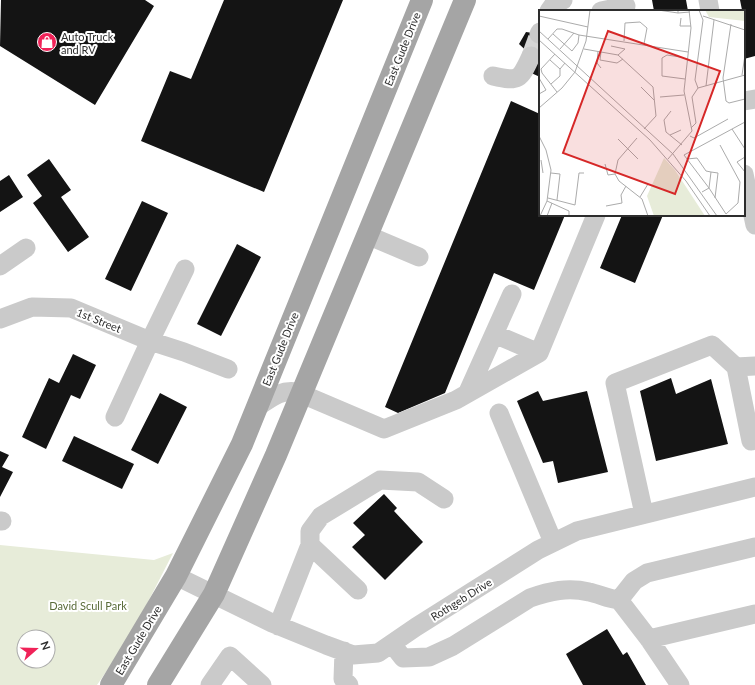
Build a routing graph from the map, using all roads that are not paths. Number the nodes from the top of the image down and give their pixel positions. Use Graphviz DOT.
graph roads {
  1 [pos="422,0"];
  2 [pos="465,0"];
  3 [pos="563,0"];
  4 [pos="708,0"];
  5 [pos="626,6"];
  6 [pos="550,10"];
  7 [pos="606,10"];
  8 [pos="710,10"];
  9 [pos="531,56"];
  10 [pos="493,76"];
  11 [pos="755,99"];
  12 [pos="745,101"];
  13 [pos="745,178"];
  14 [pos="596,216"];
  15 [pos="755,221"];
  16 [pos="369,230"];
  17 [pos="26,248"];
  18 [pos="421,253"];
  19 [pos="0,266"];
  20 [pos="185,269"];
  21 [pos="512,294"];
  22 [pos="0,319"];
  23 [pos="494,334"];
  24 [pos="150,341"];
  25 [pos="538,353"];
  26 [pos="755,366"];
  27 [pos="736,367"];
  28 [pos="228,369"];
  29 [pos="468,392"];
  30 [pos="302,393"];
  31 [pos="256,408"];
  32 [pos="499,414"];
  33 [pos="115,417"];
  34 [pos="751,441"];
  35 [pos="755,488"];
  36 [pos="444,499"];
  37 [pos="644,514"];
  38 [pos="553,542"];
  39 [pos="310,545"];
  40 [pos="755,547"];
  41 [pos="176,576"];
  42 [pos="358,590"];
  43 [pos="214,594"];
  44 [pos="619,600"];
  45 [pos="755,614"];
  46 [pos="278,626"];
  47 [pos="648,639"];
  48 [pos="392,644"];
  49 [pos="344,652"];
  50 [pos="213,683"];
  51 [pos="111,685"];
  52 [pos="158,685"];
  53 [pos="262,685"];
  54 [pos="349,685"];
  55 [pos="680,685"];
  1 -- 31 [label="main road, East Gude Drive"];
  2 -- 16 [label="main road"];
  3 -- 6 [label="street"];
  4 -- 8 [label="street"];
  5 -- 7 [label="street"];
  9 -- 10 [label="street"];
  11 -- 12 [label="street"];
  13 -- 15 [label="street"];
  14 -- 25 [label="street"];
  16 -- 18 [label="street"];
  16 -- 30 [label="main road"];
  17 -- 19 [label="street"];
  20 -- 24 [label="street"];
  21 -- 23 [label="street"];
  22 -- 24 [label="street, 1st Street"];
  23 -- 25 [label="street"];
  23 -- 29 [label="street"];
  24 -- 28 [label="street, 1st Street"];
  24 -- 33 [label="street"];
  25 -- 29 [label="street"];
  26 -- 27 [label="street"];
  27 -- 34 [label="street"];
  27 -- 37 [label="street"];
  29 -- 30 [label="street"];
  30 -- 31 [label="street"];
  30 -- 43 [label="main road"];
  31 -- 41 [label="main road, East Gude Drive"];
  32 -- 38 [label="street"];
  35 -- 37 [label="street, Rothgeb Drive"];
  36 -- 39 [label="street"];
  37 -- 38 [label="street, Rothgeb Drive"];
  38 -- 48 [label="street, Rothgeb Drive"];
  39 -- 42 [label="street"];
  39 -- 46 [label="street"];
  40 -- 44 [label="street"];
  41 -- 43 [label="street, Rothgeb Drive"];
  41 -- 51 [label="main road, East Gude Drive"];
  43 -- 46 [label="street, Rothgeb Drive"];
  43 -- 52 [label="main road"];
  44 -- 47 [label="street"];
  44 -- 48 [label="street"];
  45 -- 47 [label="street"];
  46 -- 49 [label="street, Rothgeb Drive"];
  47 -- 55 [label="street"];
  48 -- 49 [label="street, Rothgeb Drive"];
  49 -- 54 [label="street"];
  50 -- 53 [label="street"];
}
